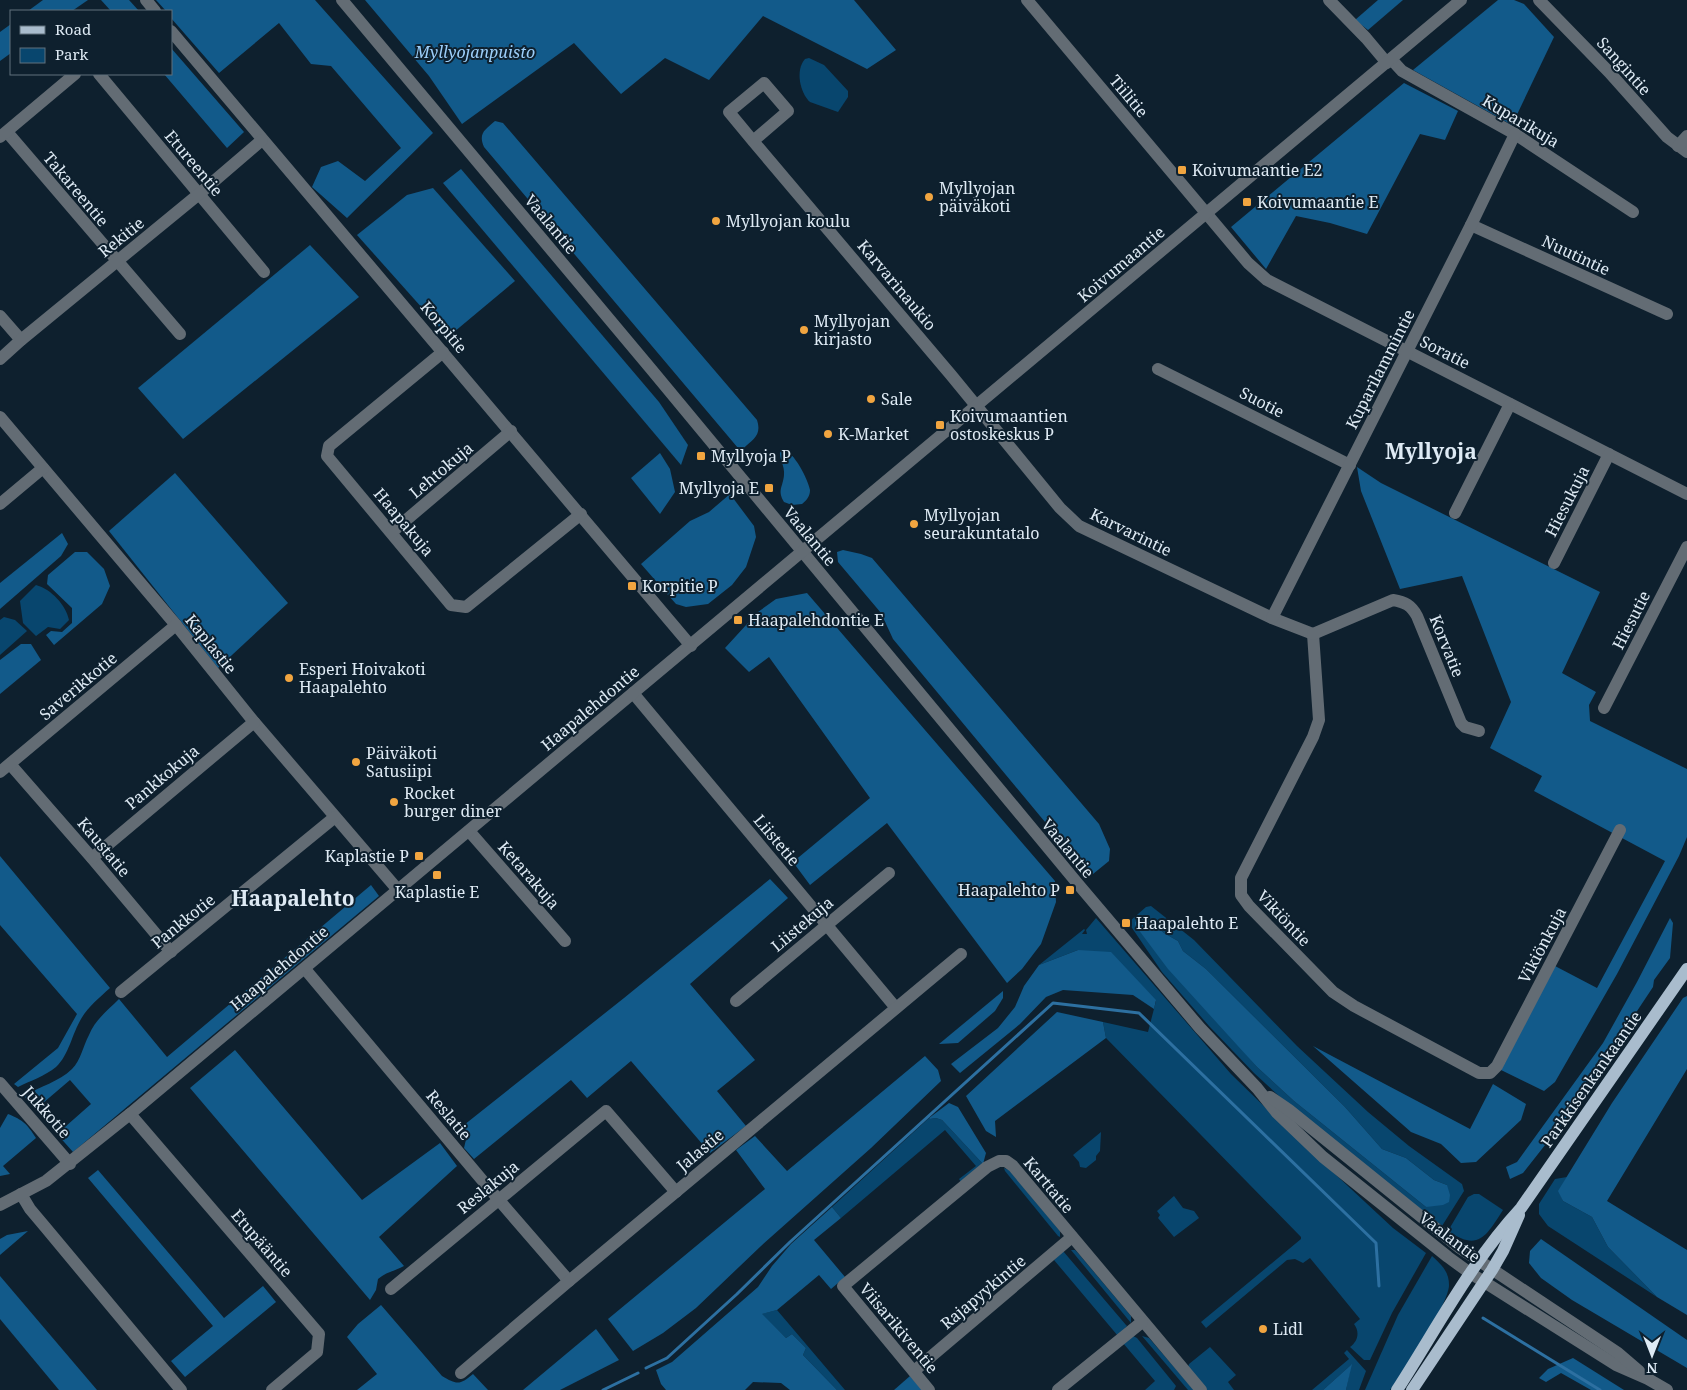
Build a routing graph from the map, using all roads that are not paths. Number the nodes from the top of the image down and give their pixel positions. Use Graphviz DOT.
graph roads {
  1 [pos="146,0"];
  2 [pos="342,0"];
  3 [pos="1027,0"];
  4 [pos="1329,0"];
  5 [pos="1460,0"];
  6 [pos="1539,0"];
  7 [pos="154,10"];
  8 [pos="172,32"];
  9 [pos="1389,61"];
  10 [pos="74,75"];
  11 [pos="100,75"];
  12 [pos="3,134"];
  13 [pos="1515,134"];
  14 [pos="1687,136"];
  15 [pos="262,140"];
  16 [pos="753,141"];
  17 [pos="1683,149"];
  18 [pos="199,194"];
  19 [pos="1633,212"];
  20 [pos="1206,214"];
  21 [pos="1471,225"];
  22 [pos="116,261"];
  23 [pos="264,272"];
  24 [pos="1667,314"];
  25 [pos="0,316"];
  26 [pos="180,334"];
  27 [pos="21,340"];
  28 [pos="1408,351"];
  29 [pos="443,352"];
  30 [pos="0,359"];
  31 [pos="1158,369"];
  32 [pos="1510,404"];
  33 [pos="976,405"];
  34 [pos="0,417"];
  35 [pos="511,431"];
  36 [pos="1609,454"];
  37 [pos="1350,464"];
  38 [pos="43,468"];
  39 [pos="1687,494"];
  40 [pos="0,504"];
  41 [pos="1455,513"];
  42 [pos="581,514"];
  43 [pos="392,532"];
  44 [pos="1687,546"];
  45 [pos="802,552"];
  46 [pos="1554,563"];
  47 [pos="1272,618"];
  48 [pos="176,626"];
  49 [pos="1313,634"];
  50 [pos="691,646"];
  51 [pos="633,694"];
  52 [pos="1604,708"];
  53 [pos="254,722"];
  54 [pos="1479,732"];
  55 [pos="10,764"];
  56 [pos="0,772"];
  57 [pos="335,817"];
  58 [pos="1620,830"];
  59 [pos="469,831"];
  60 [pos="92,858"];
  61 [pos="889,873"];
  62 [pos="398,890"];
  63 [pos="827,924"];
  64 [pos="565,941"];
  65 [pos="171,952"];
  66 [pos="961,954"];
  67 [pos="305,968"];
  68 [pos="1687,969"];
  69 [pos="121,992"];
  70 [pos="736,1001"];
  71 [pos="896,1008"];
  72 [pos="1490,1073"];
  73 [pos="0,1083"];
  74 [pos="1257,1088"];
  75 [pos="130,1114"];
  76 [pos="70,1164"];
  77 [pos="676,1192"];
  78 [pos="21,1194"];
  79 [pos="498,1199"];
  80 [pos="0,1205"];
  81 [pos="1521,1208"];
  82 [pos="1072,1237"];
  83 [pos="1478,1260"];
  84 [pos="1492,1270"];
  85 [pos="1470,1273"];
  86 [pos="569,1281"];
  87 [pos="1484,1282"];
  88 [pos="843,1286"];
  89 [pos="391,1289"];
  90 [pos="1142,1322"];
  91 [pos="914,1371"];
  92 [pos="462,1373"];
  93 [pos="1648,1379"];
  94 [pos="182,1390"];
  95 [pos="272,1390"];
  96 [pos="930,1390"];
  97 [pos="1058,1390"];
  98 [pos="1200,1390"];
  99 [pos="1397,1390"];
  100 [pos="1412,1390"];
  101 [pos="1667,1390"];
  1 -- 7 [label="street"];
  2 -- 45 [label="street, Vaalantie"];
  3 -- 20 [label="street, Tiilitie"];
  4 -- 9 [label="street, Kuparikuja"];
  5 -- 9 [label="street, Koivumaantie"];
  6 -- 17 [label="street, Sangintie"];
  8 -- 15 [label="street, Korpitie"];
  9 -- 13 [label="street, Kuparikuja"];
  9 -- 20 [label="street, Koivumaantie"];
  10 -- 12 [label="street"];
  11 -- 18 [label="street, Etureentie"];
  12 -- 22 [label="street, Takareentie"];
  13 -- 19 [label="street, Kuparikuja"];
  13 -- 21 [label="street, Kuparilammintie"];
  14 -- 17 [label="street"];
  15 -- 18 [label="street, Rekitie"];
  15 -- 29 [label="street, Korpitie"];
  16 -- 16 [label="street, Karvarinaukio"];
  16 -- 33 [label="street, Karvarinaukio"];
  18 -- 22 [label="street, Rekitie"];
  18 -- 23 [label="street, Etureentie"];
  20 -- 28 [label="street, Soratie"];
  20 -- 33 [label="street, Koivumaantie"];
  21 -- 24 [label="street, Nuutintie"];
  21 -- 28 [label="street, Kuparilammintie"];
  22 -- 26 [label="street, Takareentie"];
  22 -- 27 [label="street, Rekitie"];
  25 -- 27 [label="street"];
  27 -- 30 [label="street, Rekitie"];
  28 -- 32 [label="street, Soratie"];
  28 -- 37 [label="street, Kuparilammintie"];
  29 -- 35 [label="street, Korpitie"];
  29 -- 43 [label="street, Haapakuja"];
  31 -- 37 [label="street, Suotie"];
  32 -- 36 [label="street, Soratie"];
  32 -- 41 [label="street"];
  33 -- 45 [label="street, Koivumaantie"];
  33 -- 47 [label="street, Karvarintie"];
  34 -- 38 [label="street, Kaplastie"];
  35 -- 42 [label="street, Korpitie"];
  35 -- 43 [label="street, Lehtokuja"];
  36 -- 39 [label="street, Soratie"];
  36 -- 46 [label="street, Hiesukuja"];
  37 -- 47 [label="street, Kuparilammintie"];
  38 -- 40 [label="street"];
  38 -- 48 [label="street, Kaplastie"];
  42 -- 43 [label="street, Haapakuja"];
  42 -- 50 [label="street, Korpitie"];
  44 -- 52 [label="street, Hiesutie"];
  45 -- 50 [label="street, Haapalehdontie"];
  45 -- 74 [label="street, Vaalantie"];
  47 -- 49 [label="street, Karvarintie"];
  48 -- 53 [label="street, Kaplastie"];
  48 -- 55 [label="street, Saverikkotie"];
  49 -- 54 [label="street, Korvatie"];
  49 -- 72 [label="street, Vikiöntie"];
  50 -- 51 [label="street, Haapalehdontie"];
  51 -- 59 [label="street, Haapalehdontie"];
  51 -- 63 [label="street, Liistetie"];
  53 -- 57 [label="street, Kaplastie"];
  53 -- 60 [label="street, Pankkokuja"];
  55 -- 56 [label="street, Saverikkotie"];
  55 -- 60 [label="street, Kaustatie"];
  57 -- 62 [label="street, Kaplastie"];
  57 -- 65 [label="street, Pankkotie"];
  58 -- 72 [label="street, Vikiönkuja"];
  59 -- 62 [label="street, Haapalehdontie"];
  59 -- 64 [label="street, Ketarakuja"];
  60 -- 65 [label="street, Kaustatie"];
  61 -- 63 [label="street, Liistekuja"];
  62 -- 67 [label="street, Haapalehdontie"];
  63 -- 70 [label="street, Liistekuja"];
  63 -- 71 [label="street, Liistetie"];
  65 -- 69 [label="street, Pankkotie"];
  66 -- 71 [label="street, Jalastie"];
  67 -- 75 [label="street, Haapalehdontie"];
  67 -- 79 [label="street, Reslatie"];
  68 -- 81 [label="main road, Parkkisenkankaantie"];
  71 -- 77 [label="street, Jalastie"];
  73 -- 76 [label="street, Jukkotie"];
  74 -- 83 [label="street, Vaalantie"];
  74 -- 85 [label="street, Vaalantie"];
  75 -- 76 [label="street, Haapalehdontie"];
  75 -- 95 [label="street, Etupääntie"];
  76 -- 78 [label="street, Haapalehdontie"];
  77 -- 79 [label="street, Reslakuja"];
  77 -- 86 [label="street, Jalastie"];
  78 -- 80 [label="street, Haapalehdontie"];
  78 -- 94 [label="street"];
  79 -- 86 [label="street, Reslatie"];
  79 -- 89 [label="street, Reslakuja"];
  81 -- 83 [label="main road, Parkkisenkankaantie"];
  81 -- 84 [label="main road, Parkkisenkankaantie"];
  82 -- 88 [label="street, Karttatie"];
  82 -- 90 [label="street, Karttatie"];
  82 -- 91 [label="street, Rajapyykintie"];
  83 -- 84 [label="street, Vaalantie"];
  83 -- 85 [label="main road, Parkkisenkankaantie"];
  84 -- 87 [label="main road, Parkkisenkankaantie"];
  84 -- 93 [label="street, Vaalantie"];
  85 -- 87 [label="street, Vaalantie"];
  85 -- 99 [label="main road, Parkkisenkankaantie"];
  86 -- 92 [label="street, Jalastie"];
  87 -- 93 [label="street, Vaalantie"];
  87 -- 100 [label="main road, Parkkisenkankaantie"];
  88 -- 91 [label="street, Viisarikiventie"];
  90 -- 97 [label="street"];
  90 -- 98 [label="street, Karttatie"];
  91 -- 96 [label="street, Viisarikiventie"];
  93 -- 101 [label="street, Vaalantie"];
}
